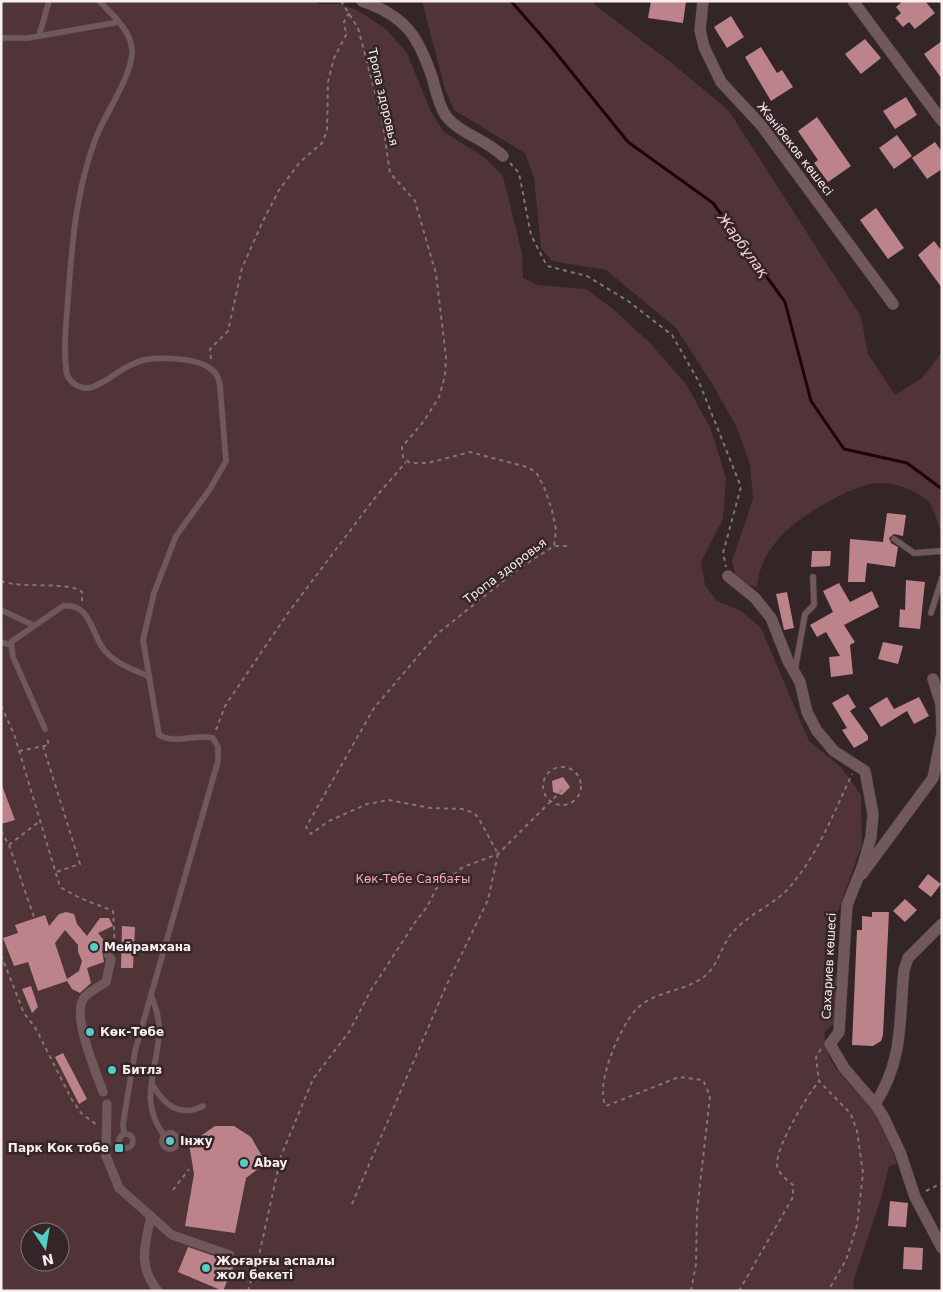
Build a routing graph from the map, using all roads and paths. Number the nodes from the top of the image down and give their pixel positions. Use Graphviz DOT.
graph roads {
  1 [pos="49,1"];
  2 [pos="99,1"];
  3 [pos="341,1"];
  4 [pos="362,1"];
  5 [pos="703,1"];
  6 [pos="854,1"];
  7 [pos="349,13"];
  8 [pos="119,22"];
  9 [pos="38,36"];
  10 [pos="1,38"];
  11 [pos="942,121"];
  12 [pos="503,156"];
  13 [pos="894,304"];
  14 [pos="212,370"];
  15 [pos="406,462"];
  16 [pos="894,539"];
  17 [pos="554,546"];
  18 [pos="570,546"];
  19 [pos="942,551"];
  20 [pos="728,576"];
  21 [pos="814,577"];
  22 [pos="942,578"];
  23 [pos="1,581"];
  24 [pos="80,608"];
  25 [pos="1,610"];
  26 [pos="931,613"];
  27 [pos="33,625"];
  28 [pos="1,642"];
  29 [pos="11,644"];
  30 [pos="794,672"];
  31 [pos="148,676"];
  32 [pos="933,679"];
  33 [pos="1,706"];
  34 [pos="46,729"];
  35 [pos="213,738"];
  36 [pos="43,746"];
  37 [pos="20,752"];
  38 [pos="856,765"];
  39 [pos="563,789"];
  40 [pos="551,802"];
  41 [pos="40,821"];
  42 [pos="1,831"];
  43 [pos="9,845"];
  44 [pos="498,854"];
  45 [pos="56,872"];
  46 [pos="857,880"];
  47 [pos="34,917"];
  48 [pos="942,924"];
  49 [pos="1,955"];
  50 [pos="110,957"];
  51 [pos="151,996"];
  52 [pos="830,1044"];
  53 [pos="819,1081"];
  54 [pos="150,1082"];
  55 [pos="103,1092"];
  56 [pos="107,1104"];
  57 [pos="875,1104"];
  58 [pos="203,1106"];
  59 [pos="106,1132"];
  60 [pos="124,1134"];
  61 [pos="164,1135"];
  62 [pos="189,1169"];
  63 [pos="942,1184"];
  64 [pos="173,1190"];
  65 [pos="914,1197"];
  66 [pos="352,1204"];
  67 [pos="151,1216"];
  68 [pos="942,1248"];
  69 [pos="230,1255"];
  70 [pos="256,1265"];
  71 [pos="158,1291"];
  72 [pos="248,1291"];
  73 [pos="691,1291"];
  74 [pos="740,1291"];
  75 [pos="828,1291"];
  1 -- 9 [label="lane"];
  2 -- 8 [label="lane"];
  3 -- 7 [label="path, Тропа здоровья"];
  4 -- 12 [label="street"];
  5 -- 13 [label="street, Жәнібеков көшесі"];
  6 -- 11 [label="street"];
  7 -- 14 [label="path"];
  7 -- 15 [label="path, Тропа здоровья"];
  8 -- 9 [label="lane"];
  8 -- 14 [label="lane"];
  9 -- 10 [label="lane"];
  12 -- 20 [label="path"];
  14 -- 31 [label="lane"];
  15 -- 17 [label="path, Тропа здоровья"];
  15 -- 35 [label="path"];
  16 -- 19 [label="lane"];
  17 -- 18 [label="path"];
  17 -- 44 [label="path, Тропа здоровья"];
  20 -- 30 [label="street"];
  21 -- 30 [label="lane"];
  22 -- 26 [label="lane"];
  23 -- 24 [label="path"];
  24 -- 27 [label="lane"];
  24 -- 31 [label="lane"];
  25 -- 27 [label="lane"];
  27 -- 29 [label="lane"];
  28 -- 29 [label="lane"];
  29 -- 34 [label="lane"];
  30 -- 38 [label="street, Сахариев көшесі"];
  31 -- 35 [label="lane"];
  32 -- 46 [label="street"];
  33 -- 37 [label="path"];
  34 -- 36 [label="path"];
  35 -- 51 [label="lane"];
  36 -- 37 [label="path"];
  36 -- 45 [label="path"];
  37 -- 41 [label="path"];
  38 -- 46 [label="street, Сахариев көшесі"];
  38 -- 73 [label="path"];
  39 -- 40 [label="path"];
  40 -- 40 [label="path"];
  40 -- 44 [label="path"];
  41 -- 43 [label="path"];
  41 -- 45 [label="path"];
  42 -- 43 [label="path"];
  43 -- 47 [label="path"];
  44 -- 66 [label="path"];
  44 -- 70 [label="path"];
  45 -- 50 [label="path"];
  46 -- 52 [label="street, Сахариев көшесі"];
  48 -- 57 [label="street"];
  49 -- 59 [label="path"];
  50 -- 55 [label="street"];
  51 -- 54 [label="lane"];
  51 -- 60 [label="lane"];
  52 -- 53 [label="path"];
  52 -- 57 [label="street"];
  53 -- 74 [label="path"];
  53 -- 75 [label="path"];
  54 -- 58 [label="lane"];
  54 -- 61 [label="lane"];
  56 -- 59 [label="street"];
  57 -- 65 [label="street"];
  59 -- 67 [label="street"];
  62 -- 64 [label="path"];
  63 -- 65 [label="path"];
  65 -- 68 [label="street"];
  67 -- 69 [label="street"];
  67 -- 71 [label="street"];
  69 -- 70 [label="path"];
  70 -- 72 [label="path"];
}
